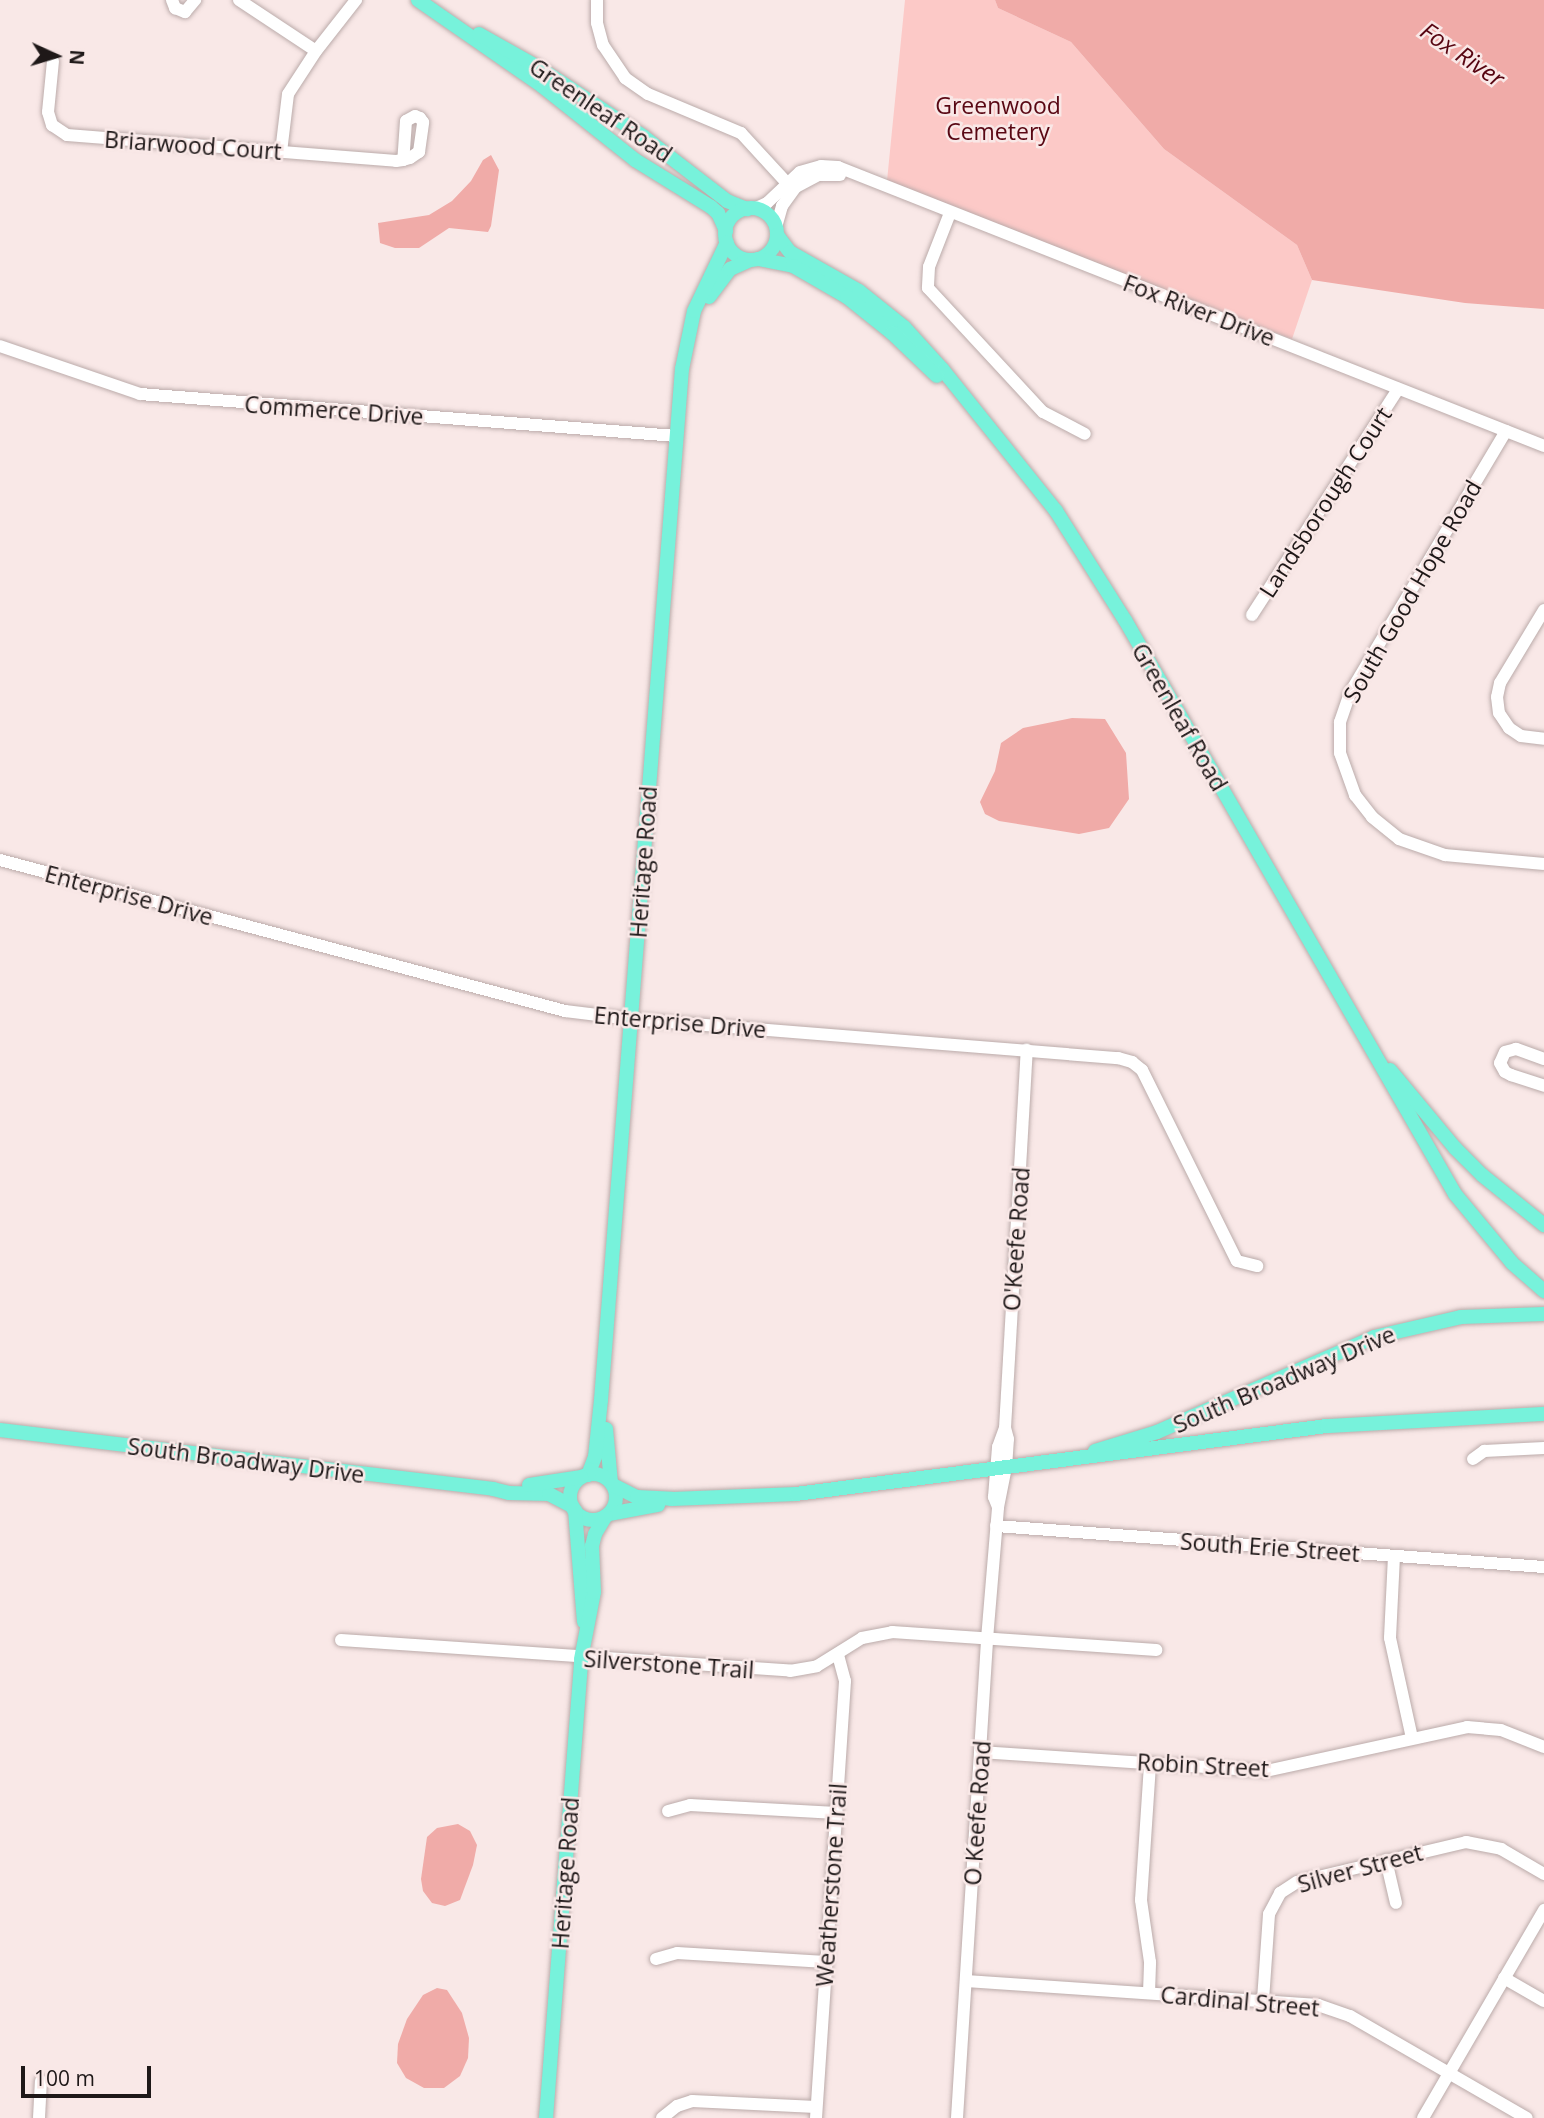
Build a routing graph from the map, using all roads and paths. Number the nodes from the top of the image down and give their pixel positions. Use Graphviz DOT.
graph roads {
  1 [pos="172,0"];
  2 [pos="195,0"];
  3 [pos="239,0"];
  4 [pos="356,0"];
  5 [pos="418,0"];
  6 [pos="597,0"];
  7 [pos="449,20"];
  8 [pos="316,51"];
  9 [pos="53,61"];
  10 [pos="281,152"];
  11 [pos="402,160"];
  12 [pos="854,175"];
  13 [pos="786,182"];
  14 [pos="750,209"];
  15 [pos="950,213"];
  16 [pos="776,231"];
  17 [pos="726,236"];
  18 [pos="754,260"];
  19 [pos="692,325"];
  20 [pos="0,346"];
  21 [pos="1398,389"];
  22 [pos="967,402"];
  23 [pos="1506,431"];
  24 [pos="1085,434"];
  25 [pos="676,436"];
  26 [pos="1544,446"];
  27 [pos="1544,610"];
  28 [pos="1252,615"];
  29 [pos="1544,739"];
  30 [pos="0,860"];
  31 [pos="1544,864"];
  32 [pos="631,1019"];
  33 [pos="1372,1048"];
  34 [pos="1027,1050"];
  35 [pos="1544,1059"];
  36 [pos="1544,1086"];
  37 [pos="1544,1225"];
  38 [pos="1257,1266"];
  39 [pos="1540,1288"];
  40 [pos="1544,1314"];
  41 [pos="601,1400"];
  42 [pos="1544,1414"];
  43 [pos="0,1430"];
  44 [pos="1544,1448"];
  45 [pos="1069,1459"];
  46 [pos="1473,1460"];
  47 [pos="1001,1468"];
  48 [pos="584,1476"];
  49 [pos="612,1484"];
  50 [pos="493,1489"];
  51 [pos="672,1499"];
  52 [pos="998,1507"];
  53 [pos="574,1508"];
  54 [pos="607,1515"];
  55 [pos="996,1526"];
  56 [pos="1394,1556"];
  57 [pos="1544,1567"];
  58 [pos="585,1627"];
  59 [pos="988,1639"];
  60 [pos="341,1640"];
  61 [pos="1156,1650"];
  62 [pos="838,1654"];
  63 [pos="581,1659"];
  64 [pos="1412,1738"];
  65 [pos="1544,1747"];
  66 [pos="980,1752"];
  67 [pos="1150,1763"];
  68 [pos="668,1811"];
  69 [pos="836,1813"];
  70 [pos="1386,1860"];
  71 [pos="1544,1874"];
  72 [pos="1396,1903"];
  73 [pos="1544,1910"];
  74 [pos="656,1959"];
  75 [pos="826,1962"];
  76 [pos="1504,1978"];
  77 [pos="966,1982"];
  78 [pos="1149,1993"];
  79 [pos="1263,2000"];
  80 [pos="1544,2001"];
  81 [pos="1449,2073"];
  82 [pos="41,2081"];
  83 [pos="816,2113"];
  84 [pos="39,2118"];
  85 [pos="546,2118"];
  86 [pos="662,2118"];
  87 [pos="957,2118"];
  88 [pos="1423,2118"];
  89 [pos="1527,2118"];
  1 -- 2 [label="street"];
  3 -- 8 [label="street"];
  4 -- 8 [label="street"];
  5 -- 7 [label="main road, Greenleaf Road"];
  6 -- 13 [label="street"];
  7 -- 14 [label="main road, Greenleaf Road"];
  7 -- 17 [label="main road, Greenleaf Road"];
  8 -- 10 [label="street"];
  9 -- 10 [label="street, Briarwood Court"];
  10 -- 11 [label="street, Briarwood Court"];
  12 -- 13 [label="street, Fox River Drive"];
  12 -- 15 [label="street, Fox River Drive"];
  12 -- 16 [label="street, Fox River Drive"];
  13 -- 14 [label="street, Fox River Drive"];
  14 -- 16 [label="main road"];
  14 -- 17 [label="main road"];
  15 -- 21 [label="street, Fox River Drive"];
  15 -- 24 [label="street"];
  16 -- 18 [label="main road"];
  16 -- 22 [label="main road, Greenleaf Road"];
  17 -- 18 [label="main road"];
  17 -- 19 [label="main road, Heritage Road"];
  18 -- 19 [label="main road, Heritage Road"];
  18 -- 22 [label="main road, Greenleaf Road"];
  19 -- 25 [label="main road, Heritage Road"];
  20 -- 25 [label="street, Commerce Drive"];
  21 -- 23 [label="street, Fox River Drive"];
  21 -- 28 [label="street, Landsborough Court"];
  22 -- 33 [label="main road, Greenleaf Road"];
  23 -- 26 [label="street, Fox River Drive"];
  23 -- 31 [label="street, South Good Hope Road"];
  25 -- 32 [label="main road, Heritage Road"];
  27 -- 29 [label="street"];
  30 -- 32 [label="street, Enterprise Drive"];
  32 -- 34 [label="street, Enterprise Drive"];
  32 -- 41 [label="main road, Heritage Road"];
  33 -- 37 [label="main road"];
  33 -- 39 [label="main road"];
  34 -- 38 [label="street, Enterprise Drive"];
  34 -- 47 [label="street, O'Keefe Road"];
  35 -- 36 [label="street"];
  40 -- 45 [label="main road, South Broadway Drive"];
  41 -- 48 [label="main road, Heritage Road"];
  41 -- 49 [label="main road, Heritage Road"];
  42 -- 45 [label="main road, South Broadway Drive"];
  43 -- 50 [label="main road, South Broadway Drive"];
  44 -- 46 [label="street"];
  45 -- 47 [label="main road, South Broadway Drive"];
  47 -- 51 [label="main road, South Broadway Drive"];
  47 -- 52 [label="street, O'Keefe Road"];
  48 -- 49 [label="main road"];
  48 -- 50 [label="main road, South Broadway Drive"];
  48 -- 53 [label="main road"];
  49 -- 51 [label="main road, South Broadway Drive"];
  49 -- 54 [label="main road"];
  50 -- 53 [label="main road, South Broadway Drive"];
  51 -- 54 [label="main road, South Broadway Drive"];
  52 -- 55 [label="street, O Keefe Road"];
  53 -- 54 [label="main road"];
  53 -- 58 [label="main road, Heritage Road"];
  54 -- 58 [label="main road, Heritage Road"];
  55 -- 56 [label="street, South Erie Street"];
  55 -- 59 [label="street, O Keefe Road"];
  56 -- 57 [label="street, South Erie Street"];
  56 -- 64 [label="street"];
  58 -- 63 [label="main road, Heritage Road"];
  59 -- 61 [label="street, Silverstone Trail"];
  59 -- 62 [label="street, Silverstone Trail"];
  59 -- 66 [label="street, O Keefe Road"];
  60 -- 63 [label="street, Silverstone Trail"];
  62 -- 63 [label="street, Silverstone Trail"];
  62 -- 69 [label="street, Weatherstone Trail"];
  63 -- 85 [label="main road, Heritage Road"];
  64 -- 65 [label="street, Robin Street"];
  64 -- 67 [label="street, Robin Street"];
  66 -- 67 [label="street, Robin Street"];
  66 -- 77 [label="street, O Keefe Road"];
  67 -- 78 [label="street"];
  68 -- 69 [label="street"];
  69 -- 75 [label="street, Weatherstone Trail"];
  70 -- 71 [label="street, Silver Street"];
  70 -- 72 [label="street"];
  70 -- 79 [label="street, Silver Street"];
  73 -- 76 [label="street"];
  74 -- 75 [label="street"];
  75 -- 83 [label="street, Weatherstone Trail"];
  76 -- 80 [label="street"];
  76 -- 81 [label="street"];
  77 -- 78 [label="street, Cardinal Street"];
  77 -- 87 [label="street, O Keefe Road"];
  78 -- 79 [label="street, Cardinal Street"];
  79 -- 81 [label="street, Cardinal Street"];
  81 -- 88 [label="street"];
  81 -- 89 [label="street, Cardinal Street"];
  82 -- 84 [label="street"];
  83 -- 86 [label="street"];
}
